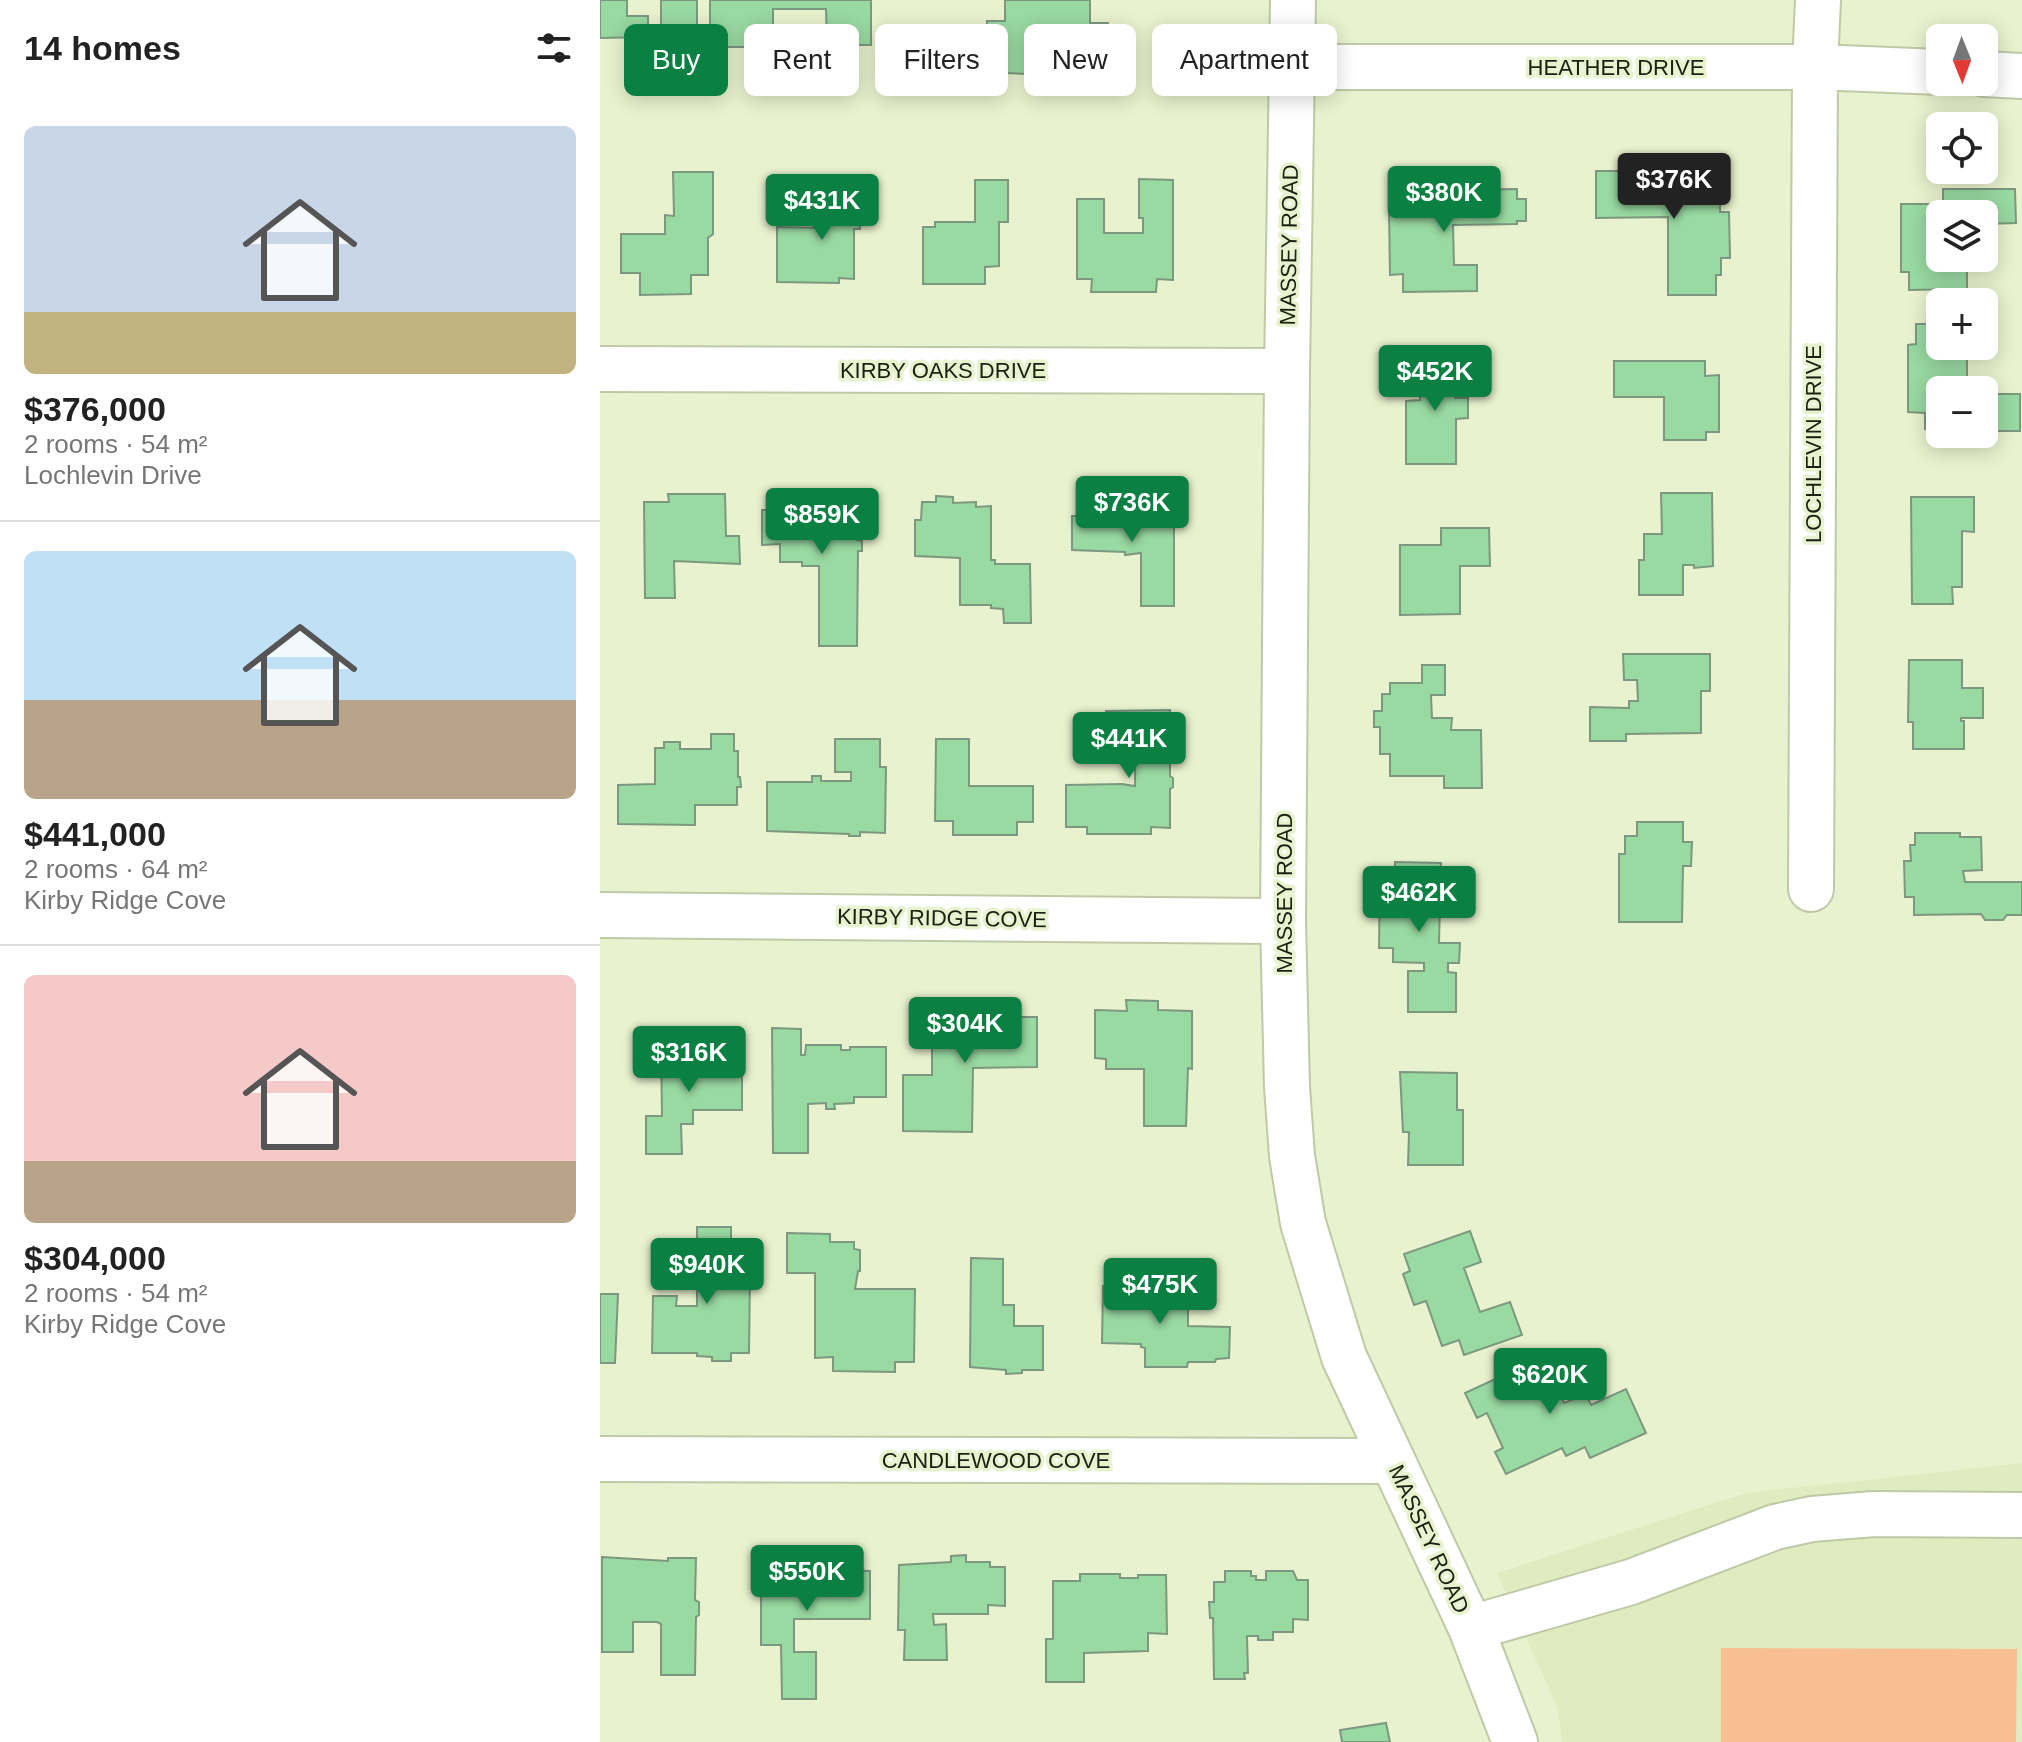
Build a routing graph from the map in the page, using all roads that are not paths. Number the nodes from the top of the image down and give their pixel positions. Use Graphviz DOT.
graph roads {
  1 [pos="1293,0"];
  2 [pos="1818,0"];
  3 [pos="1293,24"];
  4 [pos="1337,67"];
  5 [pos="1815,67"];
  6 [pos="1926,71"];
  7 [pos="1998,75"];
  8 [pos="2022,76"];
  9 [pos="1292,96"];
  10 [pos="600,369"];
  11 [pos="1287,371"];
  12 [pos="1811,889"];
  13 [pos="600,915"];
  14 [pos="1283,921"];
  15 [pos="600,1459"];
  16 [pos="1393,1461"];
  17 [pos="2022,1515"];
  18 [pos="1471,1628"];
  19 [pos="1515,1742"];
  1 -- 3 [label="street, MASSEY ROAD"];
  2 -- 5 [label="street, LOCHLEVIN DRIVE"];
  4 -- 5 [label="street, HEATHER DRIVE"];
  5 -- 6 [label="street, HEATHER DRIVE"];
  5 -- 12 [label="street, LOCHLEVIN DRIVE"];
  7 -- 8 [label="street"];
  9 -- 11 [label="street, MASSEY ROAD"];
  10 -- 11 [label="street, KIRBY OAKS DRIVE"];
  11 -- 14 [label="street, MASSEY ROAD"];
  13 -- 14 [label="street, KIRBY RIDGE COVE"];
  14 -- 16 [label="street, MASSEY ROAD"];
  15 -- 16 [label="street, CANDLEWOOD COVE"];
  16 -- 18 [label="street, MASSEY ROAD"];
  17 -- 18 [label="street"];
  18 -- 19 [label="street, MASSEY ROAD"];
}
